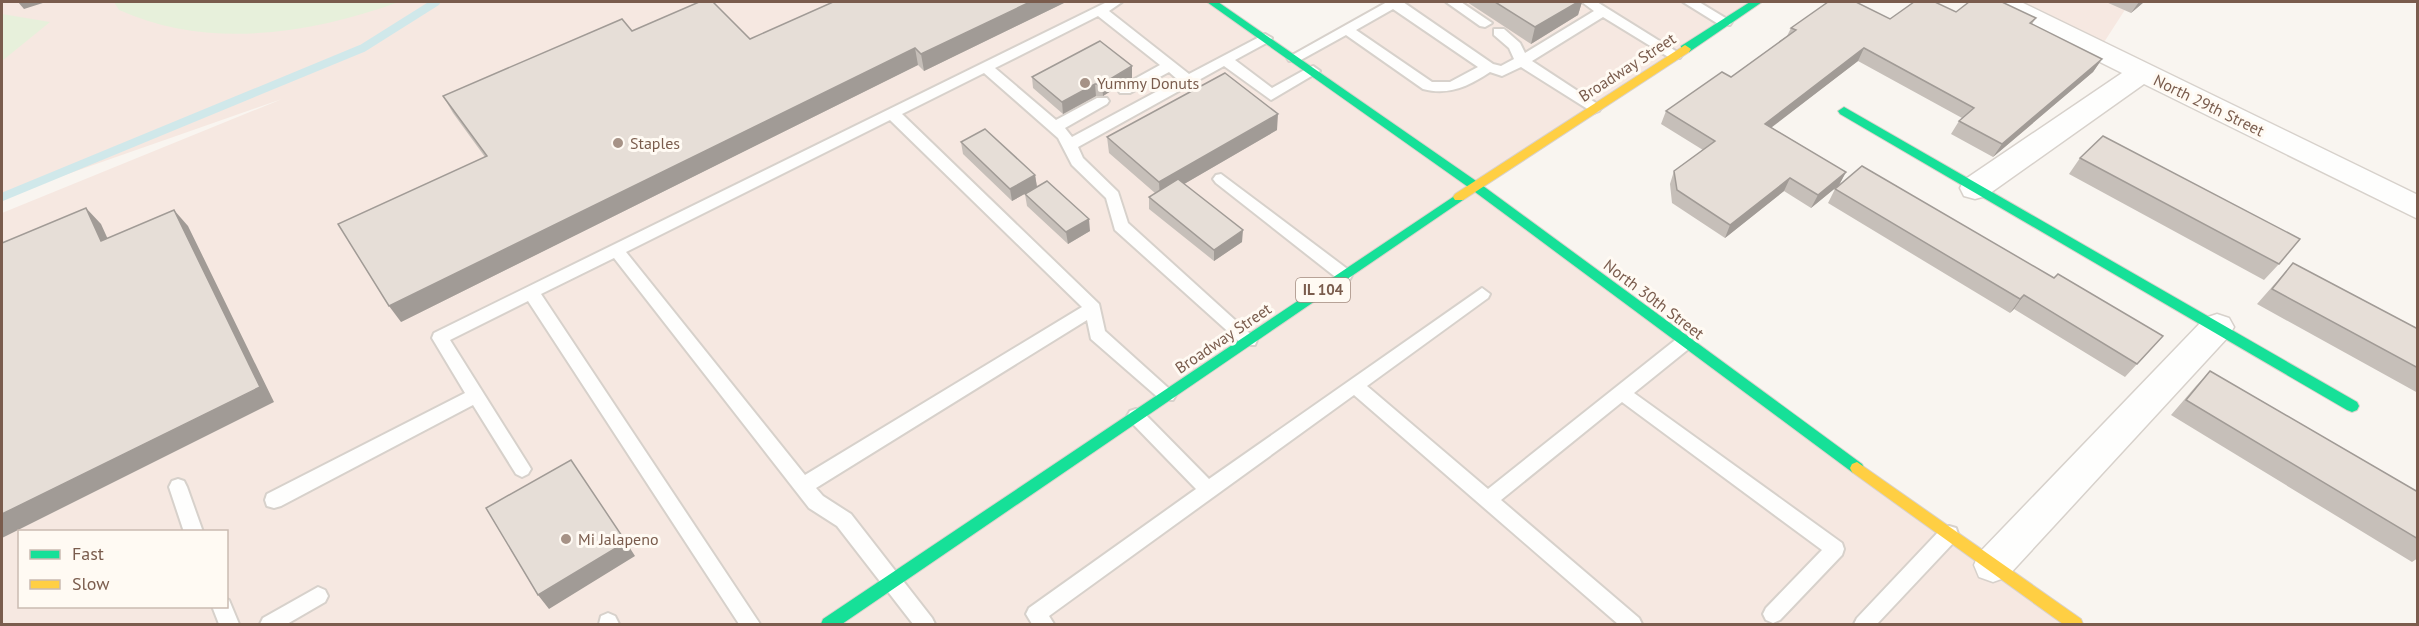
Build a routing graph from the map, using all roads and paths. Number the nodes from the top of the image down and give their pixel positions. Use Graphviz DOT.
graph roads {
  1 [pos="1116,2"];
  2 [pos="1212,2"];
  3 [pos="1395,2"];
  4 [pos="1453,2"];
  5 [pos="1588,2"];
  6 [pos="1690,2"];
  7 [pos="1757,2"];
  8 [pos="2001,2"];
  9 [pos="1099,10"];
  10 [pos="1604,11"];
  11 [pos="1725,22"];
  12 [pos="1485,23"];
  13 [pos="1346,29"];
  14 [pos="1499,32"];
  15 [pos="1265,38"];
  16 [pos="1675,55"];
  17 [pos="1294,58"];
  18 [pos="1225,60"];
  19 [pos="1521,61"];
  20 [pos="1170,66"];
  21 [pos="986,67"];
  22 [pos="1488,68"];
  23 [pos="1313,71"];
  24 [pos="2143,72"];
  25 [pos="1188,80"];
  26 [pos="1125,90"];
  27 [pos="1102,101"];
  28 [pos="1594,108"];
  29 [pos="1844,111"];
  30 [pos="892,113"];
  31 [pos="1055,127"];
  32 [pos="1070,145"];
  33 [pos="1221,179"];
  34 [pos="1475,186"];
  35 [pos="1975,188"];
  36 [pos="2418,208"];
  37 [pos="616,250"];
  38 [pos="1344,275"];
  39 [pos="531,292"];
  40 [pos="1482,294"];
  41 [pos="1093,308"];
  42 [pos="2217,327"];
  43 [pos="1249,340"];
  44 [pos="1685,342"];
  45 [pos="1354,386"];
  46 [pos="1622,393"];
  47 [pos="476,395"];
  48 [pos="1167,395"];
  49 [pos="2352,406"];
  50 [pos="1136,416"];
  51 [pos="522,469"];
  52 [pos="803,486"];
  53 [pos="178,488"];
  54 [pos="1209,490"];
  55 [pos="274,500"];
  56 [pos="1488,500"];
  57 [pos="194,530"];
  58 [pos="1949,534"];
  59 [pos="1993,566"];
  60 [pos="892,581"];
  61 [pos="318,596"];
  62 [pos="223,608"];
  63 [pos="1773,614"];
  64 [pos="228,624"];
  65 [pos="270,624"];
  66 [pos="750,624"];
  67 [pos="829,624"];
  68 [pos="925,624"];
  69 [pos="1044,624"];
  70 [pos="1632,624"];
  71 [pos="1864,624"];
  72 [pos="2075,624"];
  1 -- 9 [label="lane"];
  2 -- 15 [label="street, North 30th Street"];
  3 -- 13 [label="lane"];
  3 -- 22 [label="lane"];
  4 -- 12 [label="lane"];
  5 -- 10 [label="lane"];
  6 -- 11 [label="lane"];
  7 -- 11 [label="street, Broadway Street / IL 104"];
  8 -- 24 [label="street, North 29th Street"];
  9 -- 20 [label="lane"];
  9 -- 21 [label="lane"];
  10 -- 16 [label="lane"];
  10 -- 19 [label="lane"];
  11 -- 16 [label="street, Broadway Street / IL 104"];
  13 -- 17 [label="lane"];
  13 -- 22 [label="lane"];
  14 -- 19 [label="lane"];
  15 -- 17 [label="street, North 30th Street"];
  15 -- 18 [label="lane"];
  16 -- 28 [label="street, Broadway Street / IL 104"];
  17 -- 23 [label="street, North 30th Street"];
  18 -- 23 [label="lane"];
  18 -- 25 [label="lane"];
  19 -- 22 [label="lane"];
  19 -- 28 [label="lane"];
  20 -- 25 [label="lane"];
  20 -- 26 [label="lane"];
  21 -- 30 [label="lane"];
  21 -- 31 [label="lane"];
  23 -- 34 [label="street, North 30th Street"];
  24 -- 35 [label="street"];
  24 -- 36 [label="street, North 29th Street"];
  25 -- 32 [label="lane"];
  27 -- 31 [label="lane"];
  28 -- 34 [label="street, Broadway Street / IL 104"];
  29 -- 35 [label="street"];
  30 -- 37 [label="lane"];
  30 -- 41 [label="lane"];
  31 -- 32 [label="lane"];
  32 -- 43 [label="lane"];
  33 -- 38 [label="lane"];
  34 -- 38 [label="street, Broadway Street / IL 104"];
  34 -- 44 [label="street, North 30th Street"];
  35 -- 42 [label="street"];
  37 -- 39 [label="lane"];
  37 -- 52 [label="lane"];
  38 -- 43 [label="street, Broadway Street / IL 104"];
  39 -- 47 [label="lane"];
  39 -- 66 [label="lane"];
  40 -- 45 [label="lane"];
  41 -- 48 [label="lane"];
  41 -- 52 [label="lane"];
  42 -- 49 [label="street"];
  42 -- 59 [label="street"];
  43 -- 48 [label="street, Broadway Street / IL 104"];
  44 -- 46 [label="lane"];
  44 -- 58 [label="street, North 30th Street"];
  45 -- 54 [label="lane"];
  45 -- 56 [label="lane"];
  46 -- 56 [label="lane"];
  46 -- 63 [label="lane"];
  47 -- 51 [label="lane"];
  47 -- 55 [label="lane"];
  48 -- 50 [label="street, Broadway Street / IL 104"];
  50 -- 54 [label="lane"];
  50 -- 60 [label="street, Broadway Street / IL 104"];
  52 -- 60 [label="lane"];
  53 -- 57 [label="lane"];
  54 -- 69 [label="lane"];
  56 -- 70 [label="lane"];
  58 -- 59 [label="street, North 30th Street"];
  58 -- 71 [label="lane"];
  59 -- 72 [label="street, North 30th Street"];
  60 -- 67 [label="street, Broadway Street / IL 104"];
  60 -- 68 [label="lane"];
  61 -- 65 [label="lane"];
  62 -- 64 [label="lane"];
}
